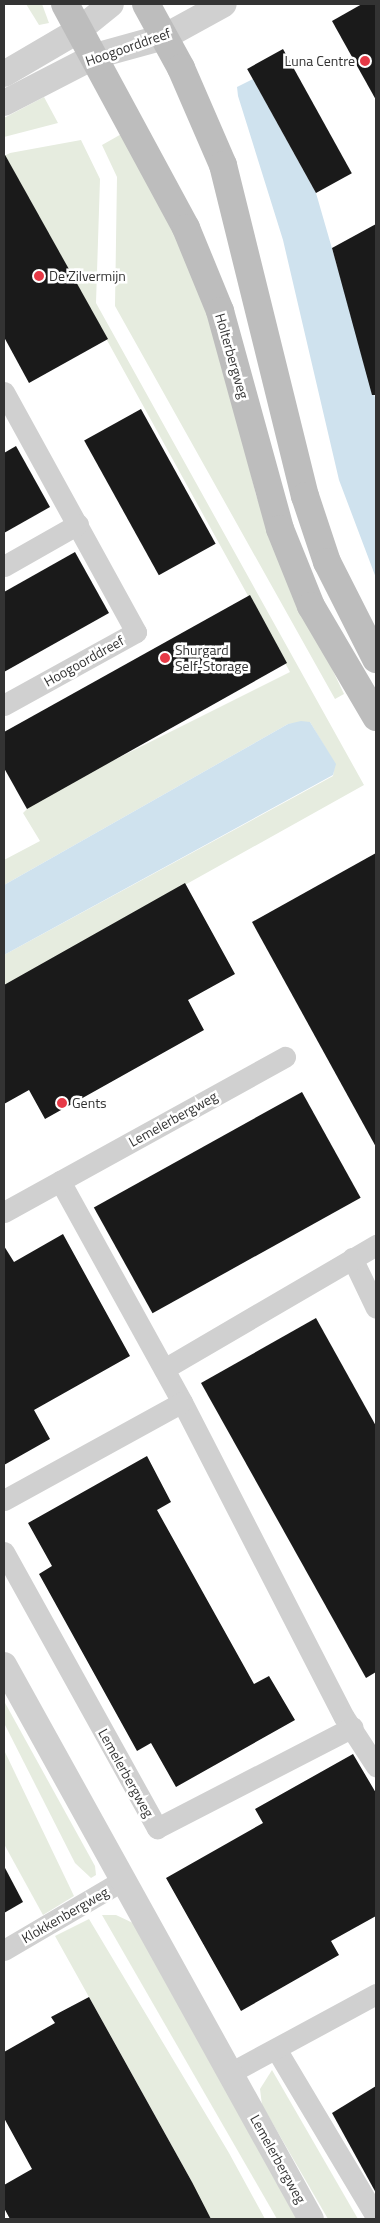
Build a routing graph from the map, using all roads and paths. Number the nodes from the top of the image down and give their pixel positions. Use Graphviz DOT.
graph roads {
  1 [pos="65,4"];
  2 [pos="111,4"];
  3 [pos="146,4"];
  4 [pos="224,4"];
  5 [pos="80,30"];
  6 [pos="164,37"];
  7 [pos="95,56"];
  8 [pos="4,74"];
  9 [pos="4,102"];
  10 [pos="4,392"];
  11 [pos="11,422"];
  12 [pos="78,524"];
  13 [pos="4,566"];
  14 [pos="376,659"];
  15 [pos="4,705"];
  16 [pos="376,718"];
  17 [pos="285,1057"];
  18 [pos="60,1181"];
  19 [pos="4,1212"];
  20 [pos="376,1245"];
  21 [pos="352,1258"];
  22 [pos="376,1308"];
  23 [pos="164,1369"];
  24 [pos="182,1402"];
  25 [pos="4,1500"];
  26 [pos="4,1552"];
  27 [pos="4,1664"];
  28 [pos="353,1727"];
  29 [pos="376,1766"];
  30 [pos="125,1879"];
  31 [pos="4,1950"];
  32 [pos="376,1994"];
  33 [pos="276,2049"];
  34 [pos="230,2073"];
  35 [pos="376,2217"];
  36 [pos="311,2219"];
  1 -- 5 [label="main road, Holterbergweg"];
  2 -- 5 [label="street"];
  3 -- 6 [label="main road"];
  4 -- 6 [label="street, Hoogoorddreef"];
  5 -- 7 [label="main road, Holterbergweg"];
  5 -- 8 [label="street"];
  6 -- 7 [label="street, Hoogoorddreef"];
  6 -- 14 [label="main road"];
  7 -- 9 [label="street, Hoogoorddreef"];
  7 -- 16 [label="main road, Holterbergweg"];
  10 -- 11 [label="street, Hoogoorddreef"];
  11 -- 12 [label="street, Hoogoorddreef"];
  12 -- 13 [label="street"];
  12 -- 15 [label="street, Hoogoorddreef"];
  17 -- 18 [label="street, Lemelerbergweg"];
  18 -- 19 [label="street, Lemelerbergweg"];
  18 -- 23 [label="street"];
  20 -- 21 [label="street"];
  21 -- 22 [label="street"];
  21 -- 23 [label="street"];
  23 -- 24 [label="street"];
  24 -- 25 [label="street"];
  24 -- 28 [label="street"];
  26 -- 28 [label="street, Lemelerbergweg"];
  27 -- 30 [label="street, Lemelerbergweg"];
  28 -- 29 [label="street"];
  30 -- 31 [label="street, Klokkenbergweg"];
  30 -- 34 [label="street, Lemelerbergweg"];
  32 -- 33 [label="street"];
  33 -- 34 [label="street"];
  33 -- 35 [label="street"];
  34 -- 36 [label="street, Lemelerbergweg"];
}
